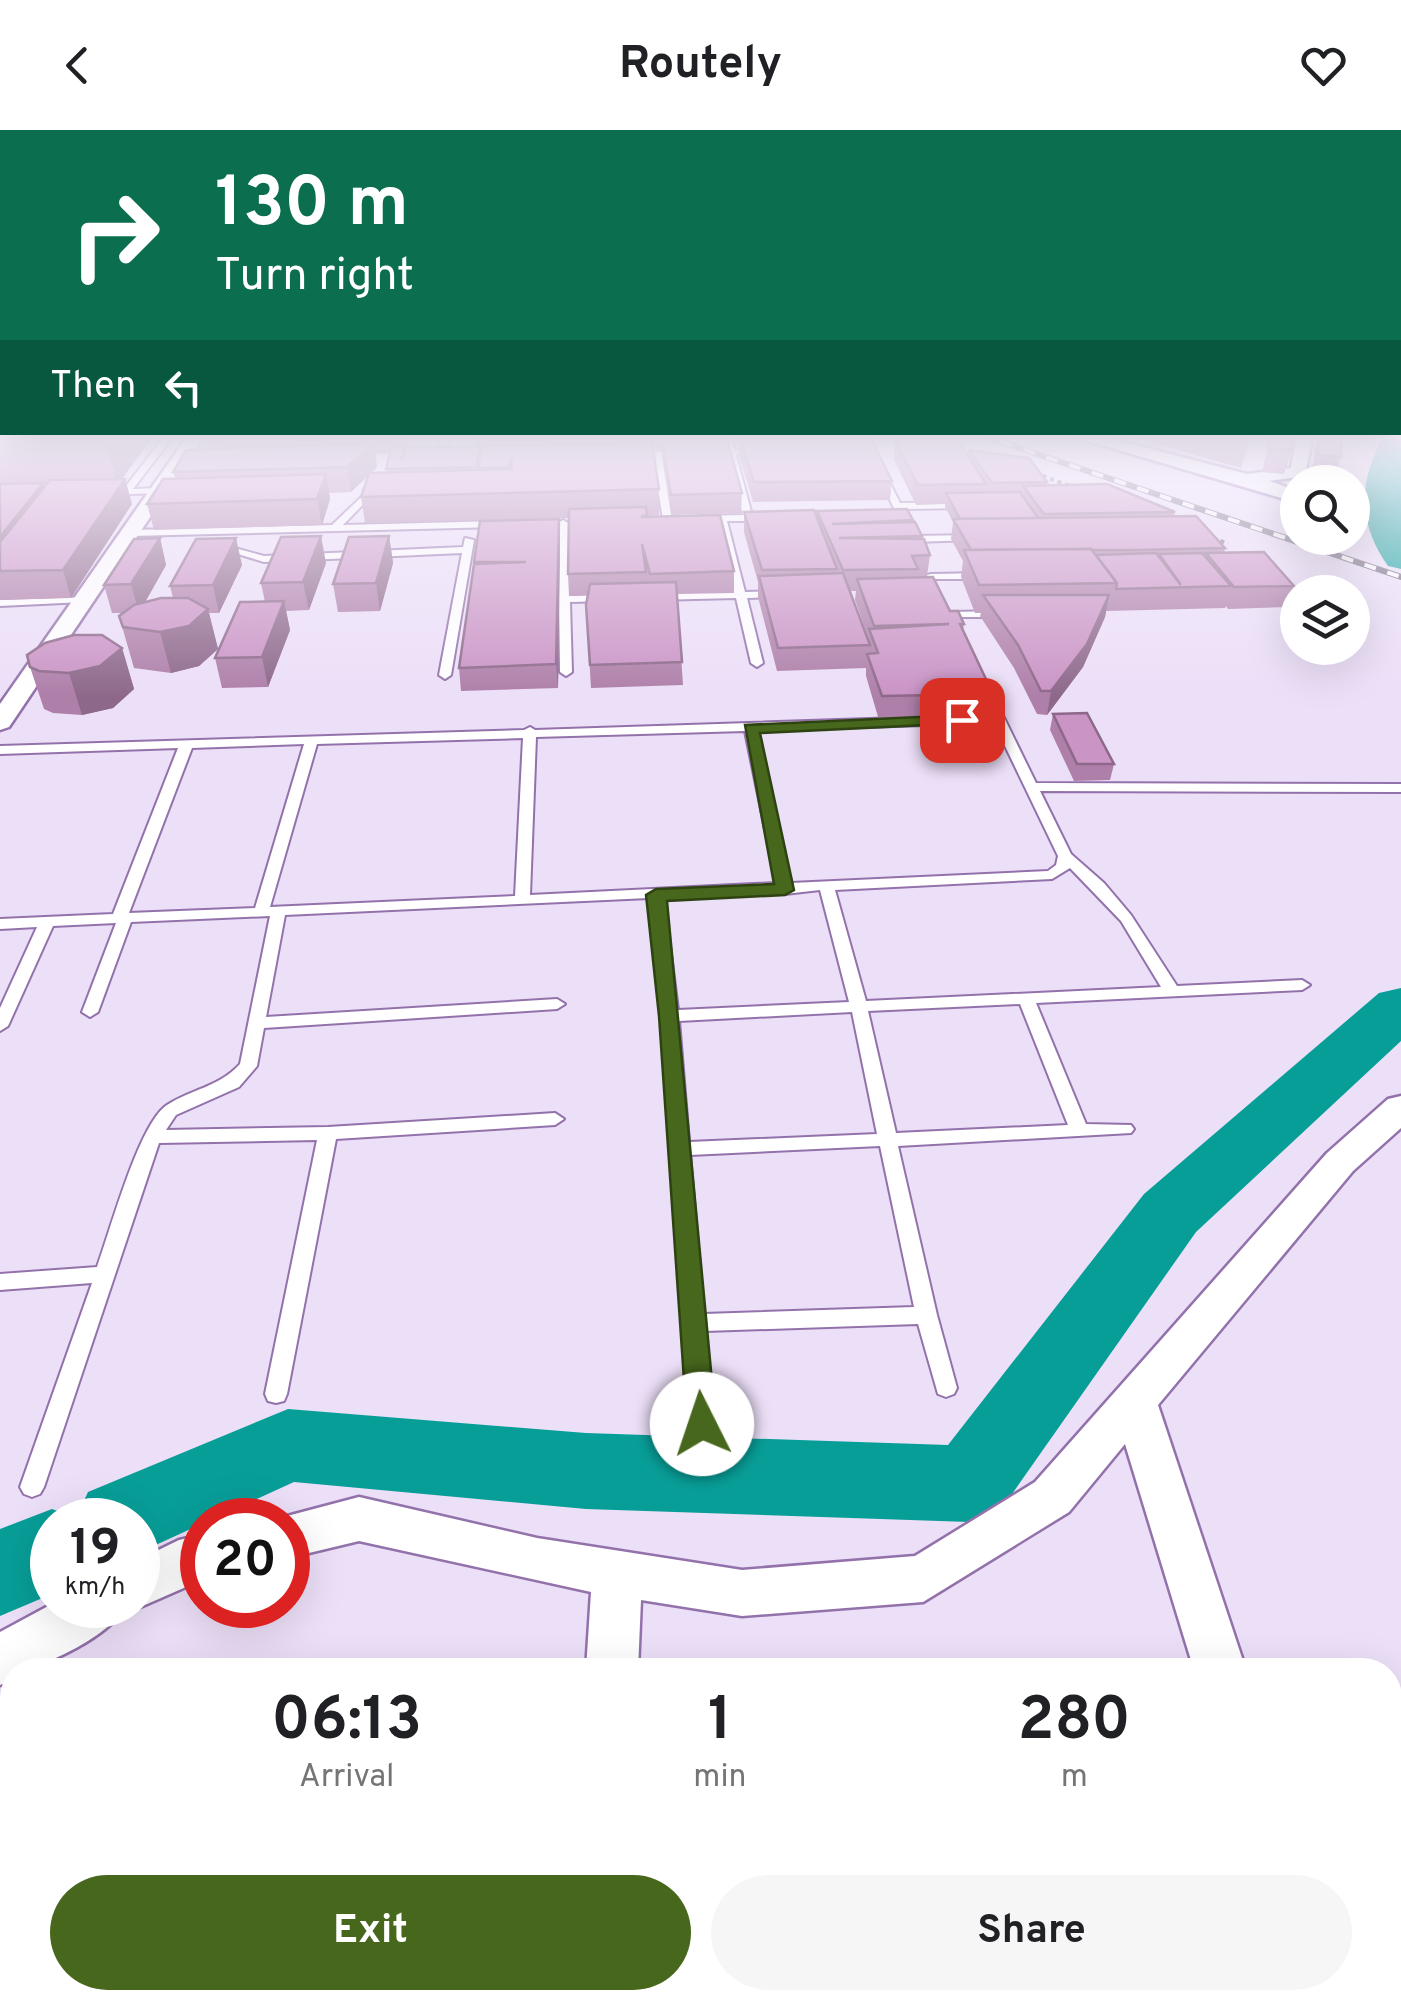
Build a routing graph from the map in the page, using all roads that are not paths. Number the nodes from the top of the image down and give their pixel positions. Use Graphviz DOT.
graph roads {
  1 [pos="138,522"];
  2 [pos="341,522"];
  3 [pos="563,522"];
  4 [pos="581,522"];
  5 [pos="723,522"];
  6 [pos="905,522"];
  7 [pos="545,523"];
  8 [pos="508,524"];
  9 [pos="472,525"];
  10 [pos="335,528"];
  11 [pos="196,532"];
  12 [pos="130,533"];
  13 [pos="990,538"];
  14 [pos="467,550"];
  15 [pos="922,558"];
  16 [pos="988,576"];
  17 [pos="918,592"];
  18 [pos="800,594"];
  19 [pos="740,595"];
  20 [pos="642,597"];
  21 [pos="623,598"];
  22 [pos="564,599"];
  23 [pos="84,600"];
  24 [pos="0,602"];
  25 [pos="1026,613"];
  26 [pos="958,632"];
  27 [pos="756,664"];
  28 [pos="974,667"];
  29 [pos="566,672"];
  30 [pos="445,675"];
  31 [pos="998,719"];
  32 [pos="0,722"];
  33 [pos="751,728"];
  34 [pos="530,731"];
  35 [pos="312,739"];
  36 [pos="187,743"];
  37 [pos="0,750"];
  38 [pos="1032,787"];
  39 [pos="1401,788"];
  40 [pos="1065,856"];
  41 [pos="827,888"];
  42 [pos="785,890"];
  43 [pos="656,895"];
  44 [pos="522,901"];
  45 [pos="270,912"];
  46 [pos="122,919"];
  47 [pos="48,922"];
  48 [pos="0,924"];
  49 [pos="1302,985"];
  50 [pos="1172,992"];
  51 [pos="1026,999"];
  52 [pos="558,1004"];
  53 [pos="858,1007"];
  54 [pos="90,1012"];
  55 [pos="670,1016"];
  56 [pos="256,1023"];
  57 [pos="0,1026"];
  58 [pos="1401,1108"];
  59 [pos="554,1119"];
  60 [pos="1125,1129"];
  61 [pos="1080,1131"];
  62 [pos="328,1133"];
  63 [pos="152,1137"];
  64 [pos="889,1139"];
  65 [pos="681,1149"];
  66 [pos="106,1274"];
  67 [pos="0,1282"];
  68 [pos="926,1315"];
  69 [pos="696,1323"];
  70 [pos="946,1388"];
  71 [pos="276,1394"];
  72 [pos="1135,1404"];
  73 [pos="702,1424"];
  74 [pos="32,1488"];
  75 [pos="310,1530"];
  76 [pos="617,1574"];
  77 [pos="59,1628"];
  78 [pos="4,1658"];
  79 [pos="613,1658"];
  80 [pos="1216,1658"];
  1 -- 12 [label="street"];
  2 -- 10 [label="lane"];
  3 -- 4 [label="lane"];
  3 -- 7 [label="lane"];
  3 -- 22 [label="lane"];
  5 -- 19 [label="lane"];
  6 -- 15 [label="lane"];
  8 -- 9 [label="lane"];
  9 -- 10 [label="lane"];
  9 -- 14 [label="lane"];
  10 -- 11 [label="lane"];
  11 -- 12 [label="lane"];
  11 -- 14 [label="lane"];
  12 -- 23 [label="street"];
  13 -- 15 [label="lane"];
  14 -- 30 [label="lane"];
  15 -- 16 [label="lane"];
  15 -- 17 [label="lane"];
  18 -- 19 [label="lane"];
  19 -- 20 [label="lane"];
  19 -- 27 [label="lane"];
  21 -- 22 [label="lane"];
  22 -- 29 [label="lane"];
  23 -- 24 [label="lane"];
  23 -- 32 [label="street"];
  25 -- 26 [label="lane"];
  28 -- 31 [label="lane"];
  31 -- 33 [label="lane"];
  31 -- 38 [label="lane"];
  33 -- 34 [label="lane"];
  33 -- 42 [label="lane"];
  34 -- 35 [label="lane"];
  34 -- 44 [label="lane"];
  35 -- 36 [label="lane"];
  35 -- 45 [label="lane"];
  36 -- 37 [label="lane"];
  36 -- 46 [label="lane"];
  38 -- 39 [label="lane"];
  38 -- 40 [label="lane"];
  40 -- 41 [label="lane"];
  40 -- 50 [label="lane"];
  41 -- 42 [label="lane"];
  41 -- 53 [label="lane"];
  42 -- 43 [label="lane"];
  43 -- 44 [label="lane"];
  43 -- 55 [label="lane"];
  44 -- 45 [label="lane"];
  45 -- 46 [label="lane"];
  45 -- 56 [label="lane"];
  46 -- 47 [label="lane"];
  46 -- 54 [label="lane"];
  47 -- 48 [label="lane"];
  47 -- 57 [label="lane"];
  49 -- 50 [label="lane"];
  50 -- 51 [label="lane"];
  51 -- 53 [label="lane"];
  51 -- 61 [label="lane"];
  52 -- 56 [label="lane"];
  53 -- 55 [label="lane"];
  53 -- 64 [label="lane"];
  55 -- 65 [label="lane"];
  56 -- 63 [label="lane"];
  58 -- 72 [label="street"];
  59 -- 62 [label="lane"];
  60 -- 61 [label="lane"];
  61 -- 64 [label="lane"];
  62 -- 63 [label="lane"];
  62 -- 71 [label="lane"];
  63 -- 66 [label="lane"];
  64 -- 65 [label="lane"];
  64 -- 68 [label="lane"];
  65 -- 69 [label="lane"];
  66 -- 67 [label="lane"];
  66 -- 74 [label="lane"];
  68 -- 69 [label="lane"];
  68 -- 70 [label="lane"];
  69 -- 73 [label="lane"];
  72 -- 76 [label="street"];
  72 -- 80 [label="street"];
  75 -- 76 [label="street"];
  76 -- 79 [label="street"];
  77 -- 78 [label="street"];
}
